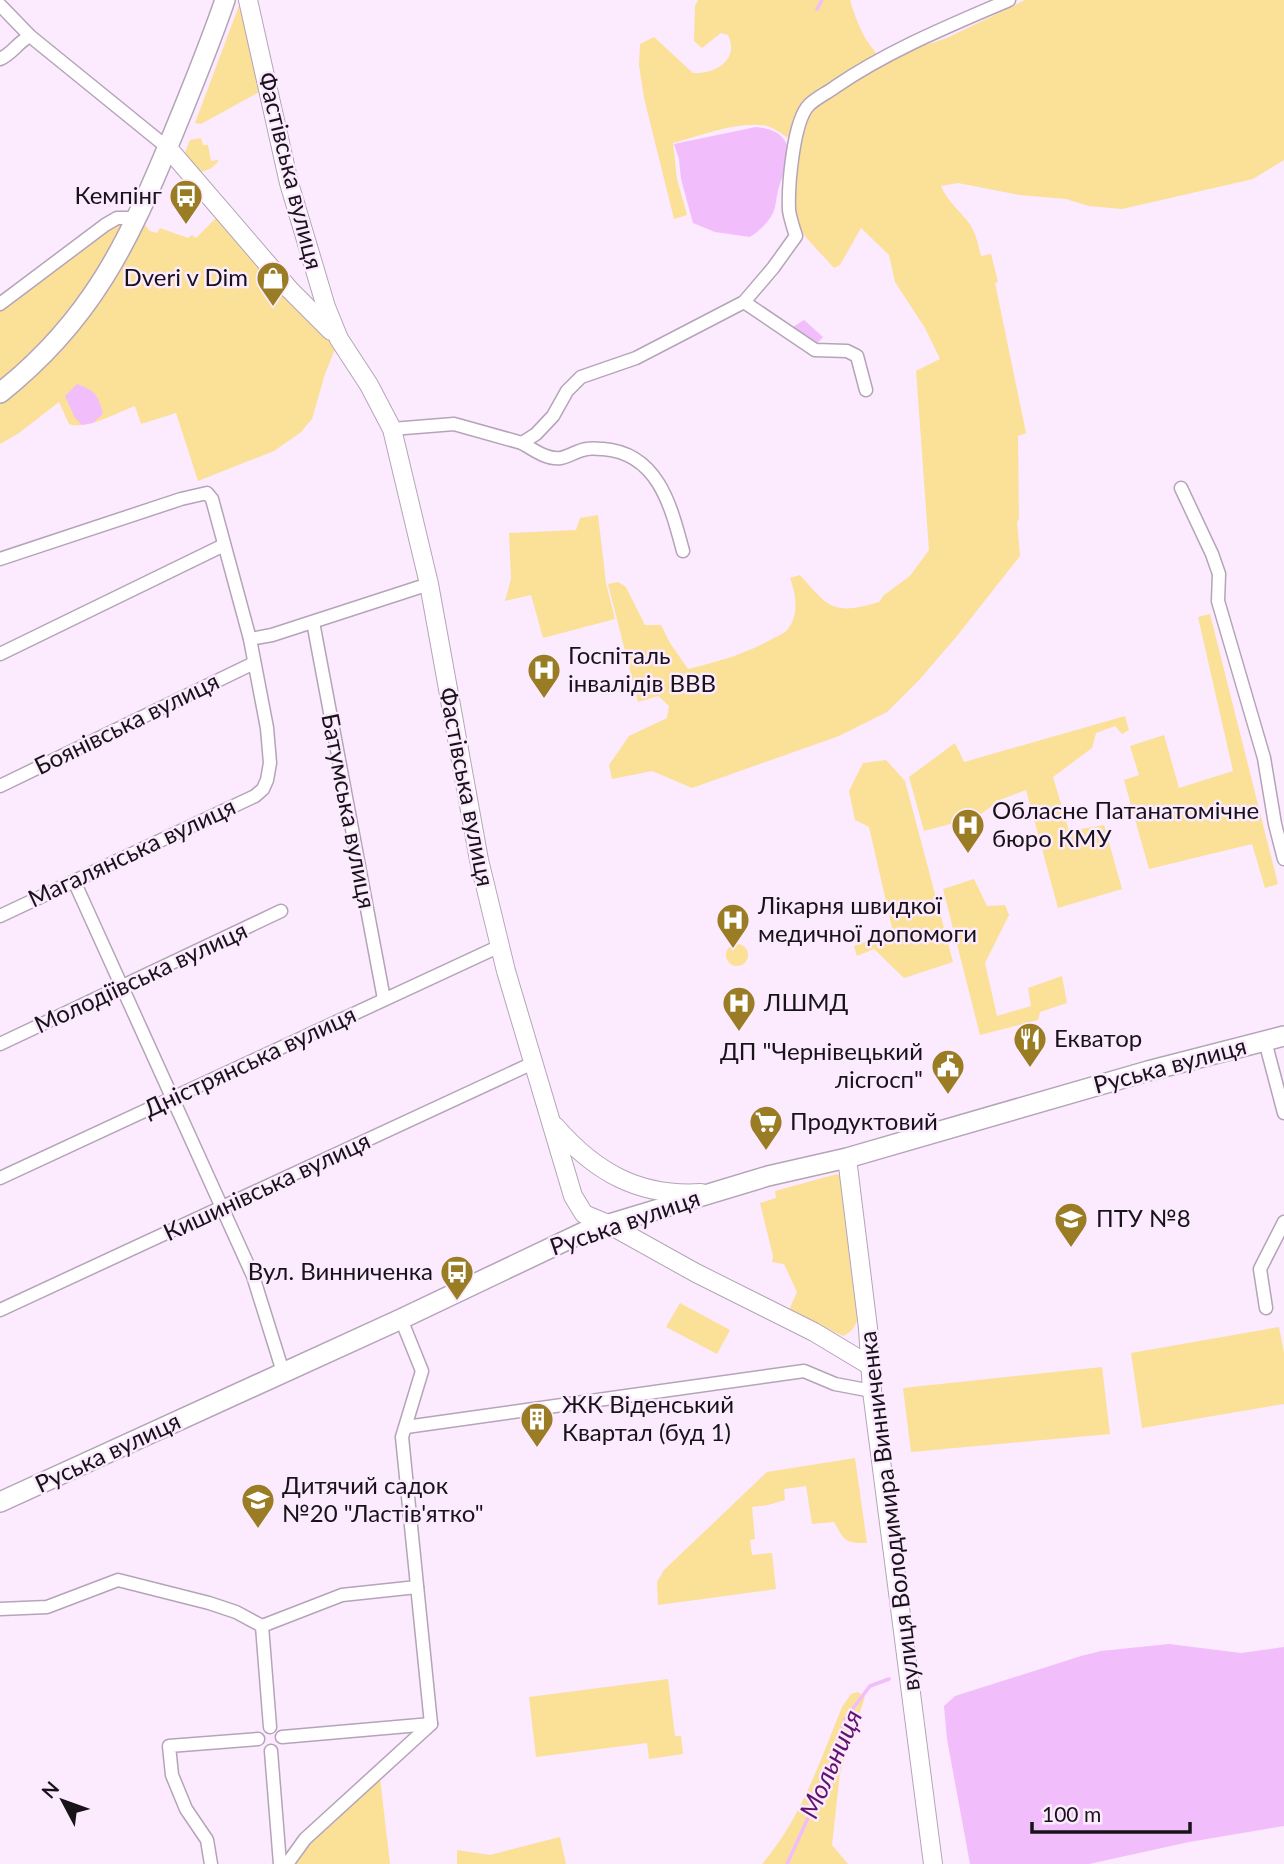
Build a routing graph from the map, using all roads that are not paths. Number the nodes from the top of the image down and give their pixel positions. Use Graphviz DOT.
graph roads {
  1 [pos="248,0"];
  2 [pos="1009,0"];
  3 [pos="226,1"];
  4 [pos="0,5"];
  5 [pos="30,36"];
  6 [pos="0,59"];
  7 [pos="168,148"];
  8 [pos="138,218"];
  9 [pos="744,302"];
  10 [pos="0,304"];
  11 [pos="339,339"];
  12 [pos="866,390"];
  13 [pos="0,393"];
  14 [pos="392,429"];
  15 [pos="522,443"];
  16 [pos="1181,488"];
  17 [pos="224,545"];
  18 [pos="683,551"];
  19 [pos="0,559"];
  20 [pos="429,584"];
  21 [pos="313,622"];
  22 [pos="250,639"];
  23 [pos="0,654"];
  24 [pos="254,663"];
  25 [pos="0,786"];
  26 [pos="1284,859"];
  27 [pos="74,881"];
  28 [pos="281,911"];
  29 [pos="0,916"];
  30 [pos="500,946"];
  31 [pos="121,988"];
  32 [pos="384,999"];
  33 [pos="1275,1038"];
  34 [pos="0,1044"];
  35 [pos="534,1063"];
  36 [pos="173,1098"];
  37 [pos="1284,1113"];
  38 [pos="550,1121"];
  39 [pos="847,1158"];
  40 [pos="0,1178"];
  41 [pos="714,1192"];
  42 [pos="222,1207"];
  43 [pos="1284,1222"];
  44 [pos="608,1224"];
  45 [pos="1265,1308"];
  46 [pos="0,1310"];
  47 [pos="401,1319"];
  48 [pos="869,1365"];
  49 [pos="283,1372"];
  50 [pos="872,1391"];
  51 [pos="406,1427"];
  52 [pos="0,1502"];
  53 [pos="417,1587"];
  54 [pos="0,1609"];
  55 [pos="262,1626"];
  56 [pos="431,1724"];
  57 [pos="270,1727"];
  58 [pos="282,1737"];
  59 [pos="258,1739"];
  60 [pos="271,1751"];
  61 [pos="211,1864"];
  62 [pos="280,1864"];
  63 [pos="287,1864"];
  64 [pos="933,1864"];
  1 -- 11 [label="main road, Фастівська вулиця"];
  2 -- 9 [label="street"];
  3 -- 7 [label="main road"];
  4 -- 5 [label="street"];
  5 -- 6 [label="street"];
  5 -- 7 [label="street"];
  7 -- 8 [label="main road"];
  7 -- 11 [label="main road, Фастівська вулиця"];
  8 -- 10 [label="street"];
  8 -- 13 [label="main road"];
  9 -- 12 [label="street"];
  9 -- 15 [label="street"];
  11 -- 14 [label="main road, Фастівська вулиця"];
  14 -- 15 [label="street"];
  14 -- 20 [label="main road, Фастівська вулиця"];
  15 -- 18 [label="street"];
  16 -- 26 [label="street"];
  17 -- 19 [label="street"];
  17 -- 22 [label="street"];
  17 -- 23 [label="street"];
  20 -- 21 [label="street"];
  20 -- 30 [label="main road, Фастівська вулиця"];
  21 -- 22 [label="street"];
  21 -- 32 [label="street, Батумська вулиця"];
  22 -- 24 [label="street"];
  24 -- 25 [label="street, Боянівська вулиця"];
  24 -- 27 [label="street, Магалянська вулиця"];
  27 -- 29 [label="street, Магалянська вулиця"];
  27 -- 31 [label="street"];
  28 -- 31 [label="street, Молодіївська вулиця"];
  30 -- 32 [label="street, Дністрянська вулиця"];
  30 -- 35 [label="main road, Фастівська вулиця"];
  31 -- 34 [label="street, Молодіївська вулиця"];
  31 -- 36 [label="street"];
  32 -- 36 [label="street, Дністрянська вулиця"];
  33 -- 37 [label="street"];
  33 -- 39 [label="main road, Руська вулиця"];
  35 -- 38 [label="main road, Фастівська вулиця"];
  35 -- 42 [label="street, Кишинівська вулиця"];
  36 -- 40 [label="street, Дністрянська вулиця"];
  36 -- 42 [label="street"];
  38 -- 41 [label="main road"];
  38 -- 44 [label="main road, Фастівська вулиця"];
  39 -- 41 [label="main road, Руська вулиця"];
  39 -- 48 [label="main road, вулиця Володимира Винниченка"];
  41 -- 44 [label="main road, Руська вулиця"];
  42 -- 46 [label="street, Кишинівська вулиця"];
  42 -- 49 [label="street"];
  43 -- 45 [label="street"];
  44 -- 47 [label="main road, Руська вулиця"];
  44 -- 48 [label="main road, Фастівська вулиця"];
  47 -- 49 [label="main road, Руська вулиця"];
  47 -- 51 [label="street"];
  48 -- 50 [label="main road, вулиця Володимира Винниченка"];
  49 -- 52 [label="main road, Руська вулиця"];
  50 -- 51 [label="street"];
  50 -- 64 [label="main road, вулиця Володимира Винниченка"];
  51 -- 53 [label="street"];
  53 -- 55 [label="street"];
  53 -- 56 [label="street"];
  54 -- 55 [label="street"];
  55 -- 57 [label="street"];
  56 -- 58 [label="street"];
  56 -- 63 [label="street"];
  57 -- 58 [label="street"];
  57 -- 59 [label="street"];
  58 -- 60 [label="street"];
  59 -- 60 [label="street"];
  59 -- 61 [label="street"];
  60 -- 62 [label="street"];
}
